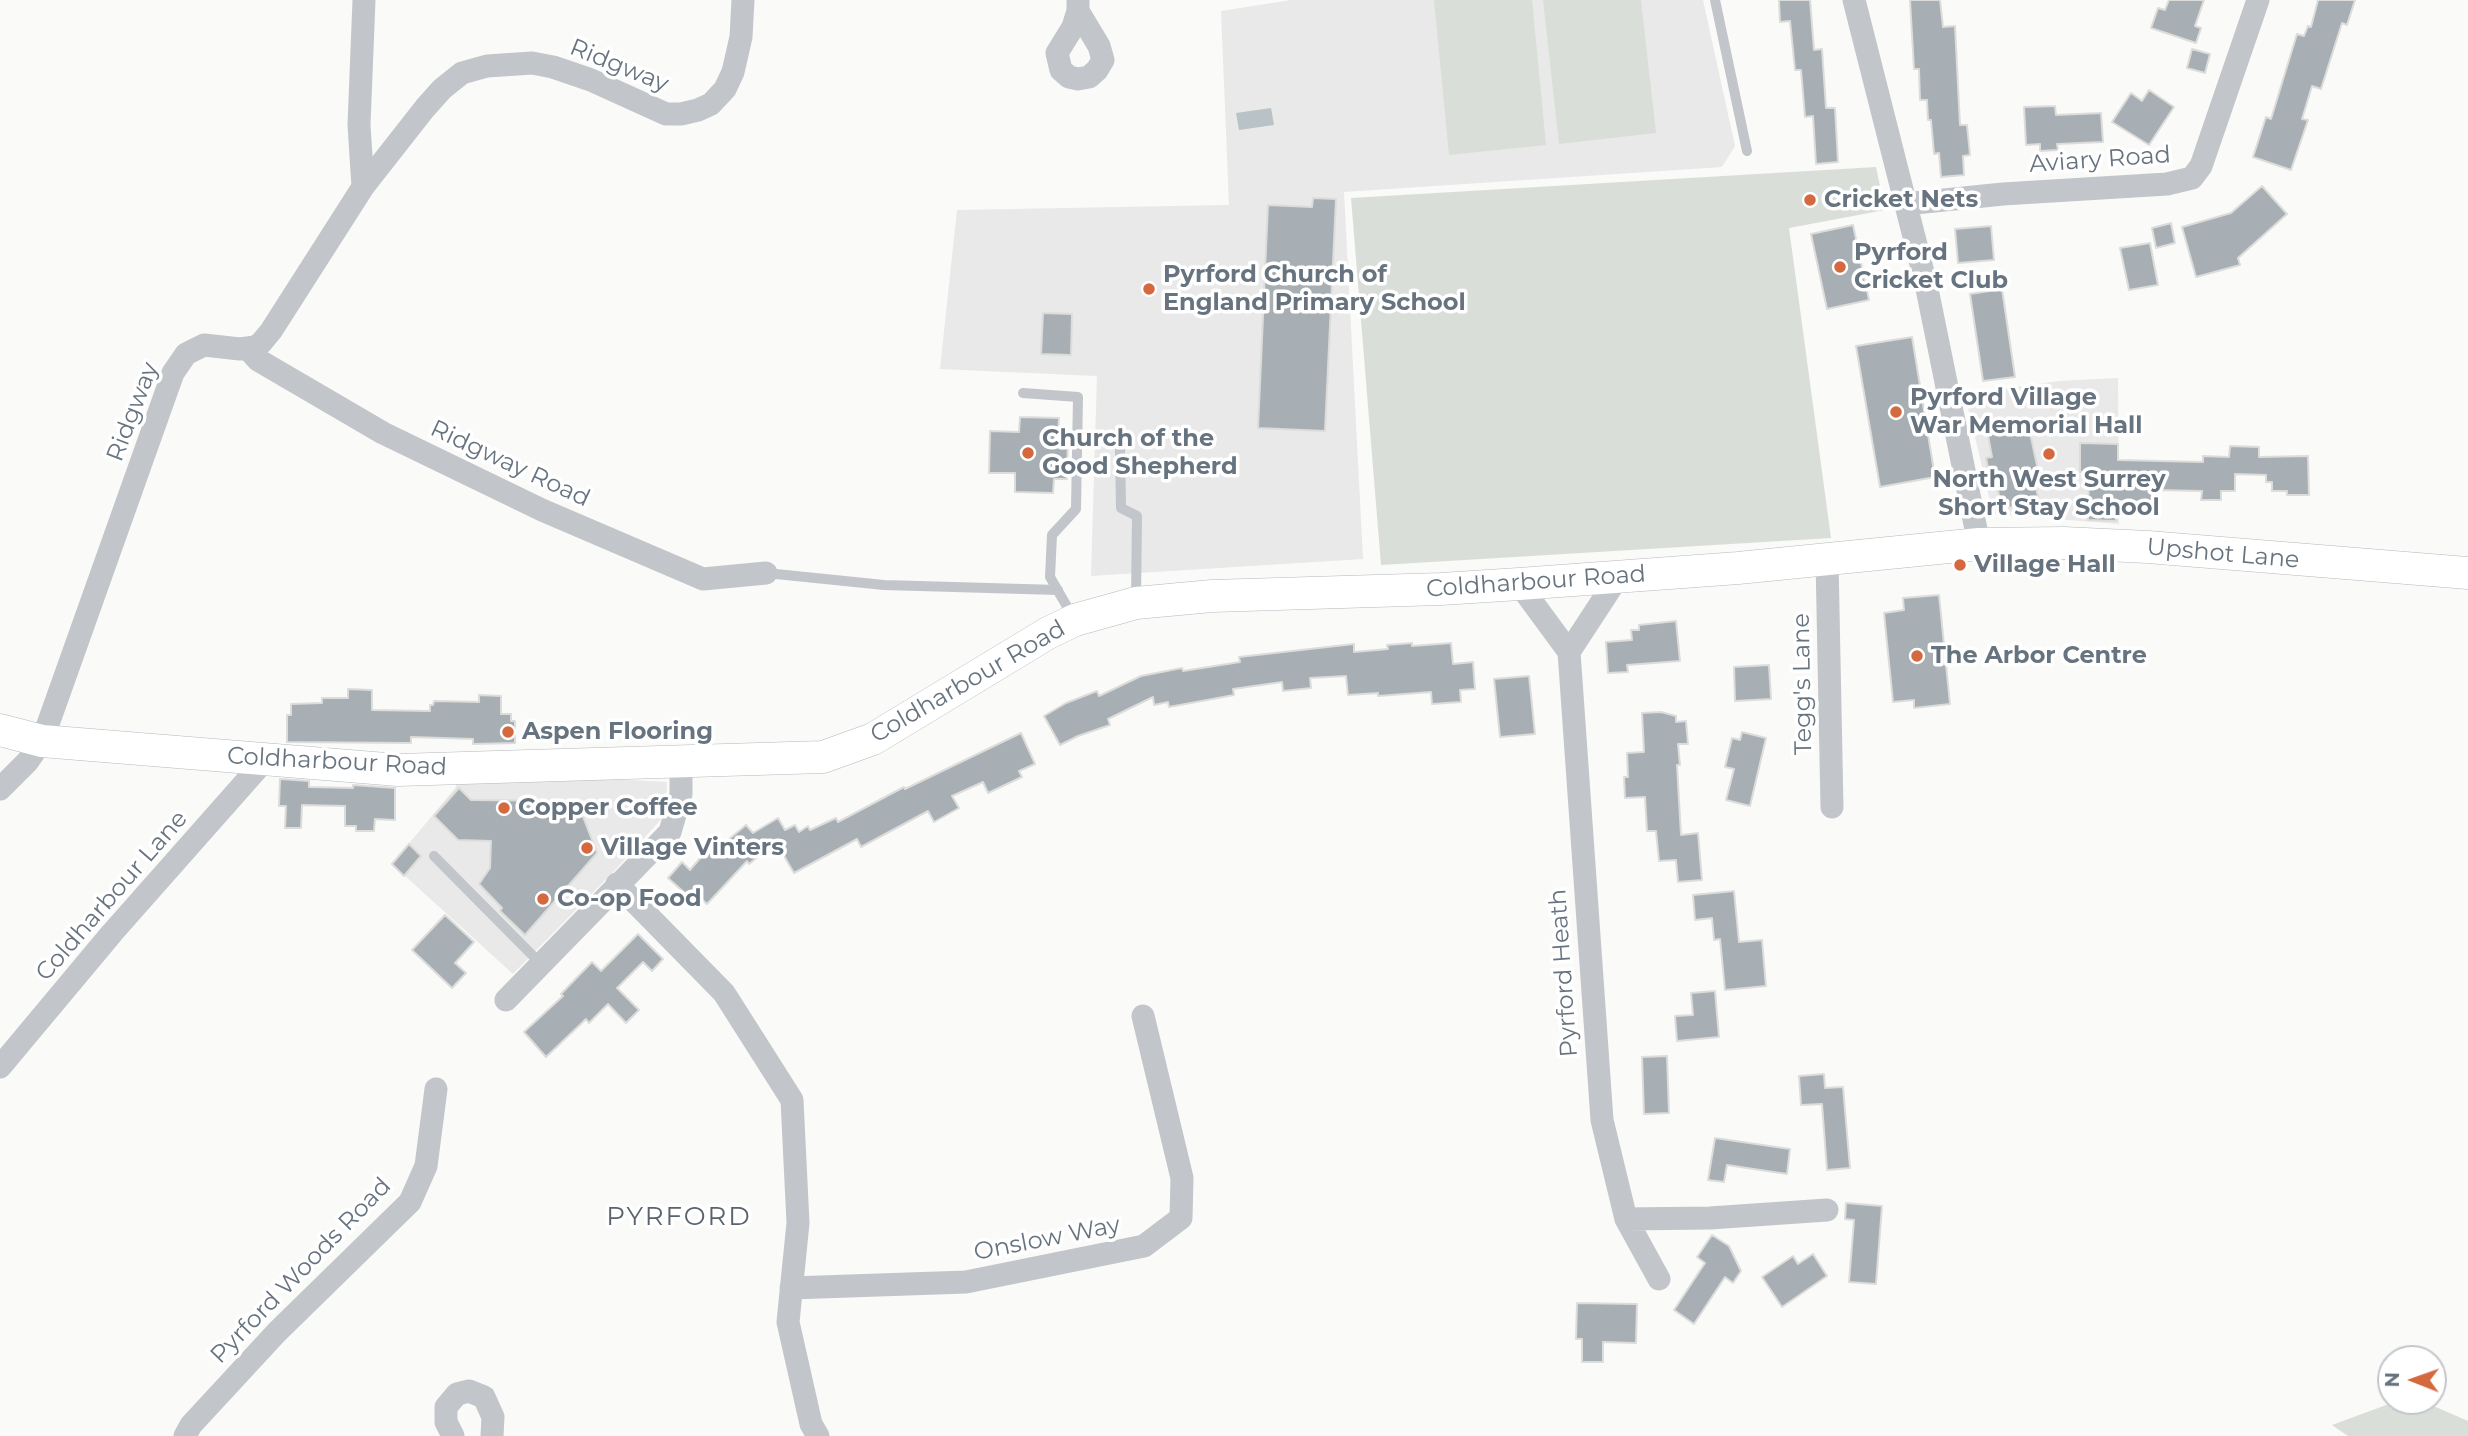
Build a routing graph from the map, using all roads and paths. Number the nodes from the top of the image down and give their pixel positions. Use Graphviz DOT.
graph roads {
  1 [pos="364,0"];
  2 [pos="743,0"];
  3 [pos="1715,0"];
  4 [pos="1854,0"];
  5 [pos="2259,0"];
  6 [pos="1747,151"];
  7 [pos="363,187"];
  8 [pos="1905,204"];
  9 [pos="248,349"];
  10 [pos="1023,393"];
  11 [pos="1120,450"];
  12 [pos="1979,544"];
  13 [pos="1827,560"];
  14 [pos="766,573"];
  15 [pos="2468,573"];
  16 [pos="1618,577"];
  17 [pos="1519,584"];
  18 [pos="1058,590"];
  19 [pos="1136,603"];
  20 [pos="1075,620"];
  21 [pos="1569,652"];
  22 [pos="0,730"];
  23 [pos="42,741"];
  24 [pos="265,760"];
  25 [pos="681,761"];
  26 [pos="0,789"];
  27 [pos="1832,807"];
  28 [pos="434,856"];
  29 [pos="617,884"];
  30 [pos="541,964"];
  31 [pos="506,1000"];
  32 [pos="1143,1016"];
  33 [pos="0,1067"];
  34 [pos="436,1089"];
  35 [pos="1827,1210"];
  36 [pos="1626,1219"];
  37 [pos="1659,1279"];
  38 [pos="791,1288"];
  39 [pos="185,1436"];
  40 [pos="453,1436"];
  41 [pos="492,1436"];
  42 [pos="818,1436"];
  1 -- 7 [label="street"];
  2 -- 7 [label="street, Ridgway"];
  3 -- 6 [label="lane"];
  4 -- 8 [label="street"];
  5 -- 8 [label="street, Aviary Road"];
  7 -- 9 [label="street, Ridgway"];
  8 -- 12 [label="street"];
  9 -- 14 [label="street, Ridgway Road"];
  9 -- 23 [label="street, Ridgway"];
  10 -- 18 [label="lane"];
  11 -- 19 [label="lane"];
  12 -- 13 [label="main road, Coldharbour Road"];
  12 -- 15 [label="main road, Upshot Lane"];
  13 -- 16 [label="main road, Coldharbour Road"];
  13 -- 27 [label="street, Tegg's Lane"];
  14 -- 18 [label="lane"];
  16 -- 17 [label="main road, Coldharbour Road"];
  16 -- 21 [label="street"];
  17 -- 19 [label="main road, Coldharbour Road"];
  17 -- 21 [label="street"];
  18 -- 20 [label="lane"];
  19 -- 20 [label="main road, Coldharbour Road"];
  20 -- 25 [label="main road, Coldharbour Road"];
  21 -- 36 [label="street, Pyrford Heath"];
  22 -- 23 [label="main road, Coldharbour Road"];
  23 -- 24 [label="main road, Coldharbour Road"];
  23 -- 26 [label="street, Ridgway"];
  24 -- 25 [label="main road, Coldharbour Road"];
  24 -- 33 [label="street, Coldharbour Lane"];
  25 -- 29 [label="street"];
  28 -- 30 [label="lane"];
  29 -- 30 [label="street"];
  29 -- 38 [label="street"];
  30 -- 31 [label="street"];
  32 -- 38 [label="street, Onslow Way"];
  34 -- 39 [label="street, Pyrford Woods Road"];
  35 -- 36 [label="street"];
  36 -- 37 [label="street, Pyrford Heath"];
  38 -- 42 [label="street"];
  40 -- 41 [label="street"];
}
